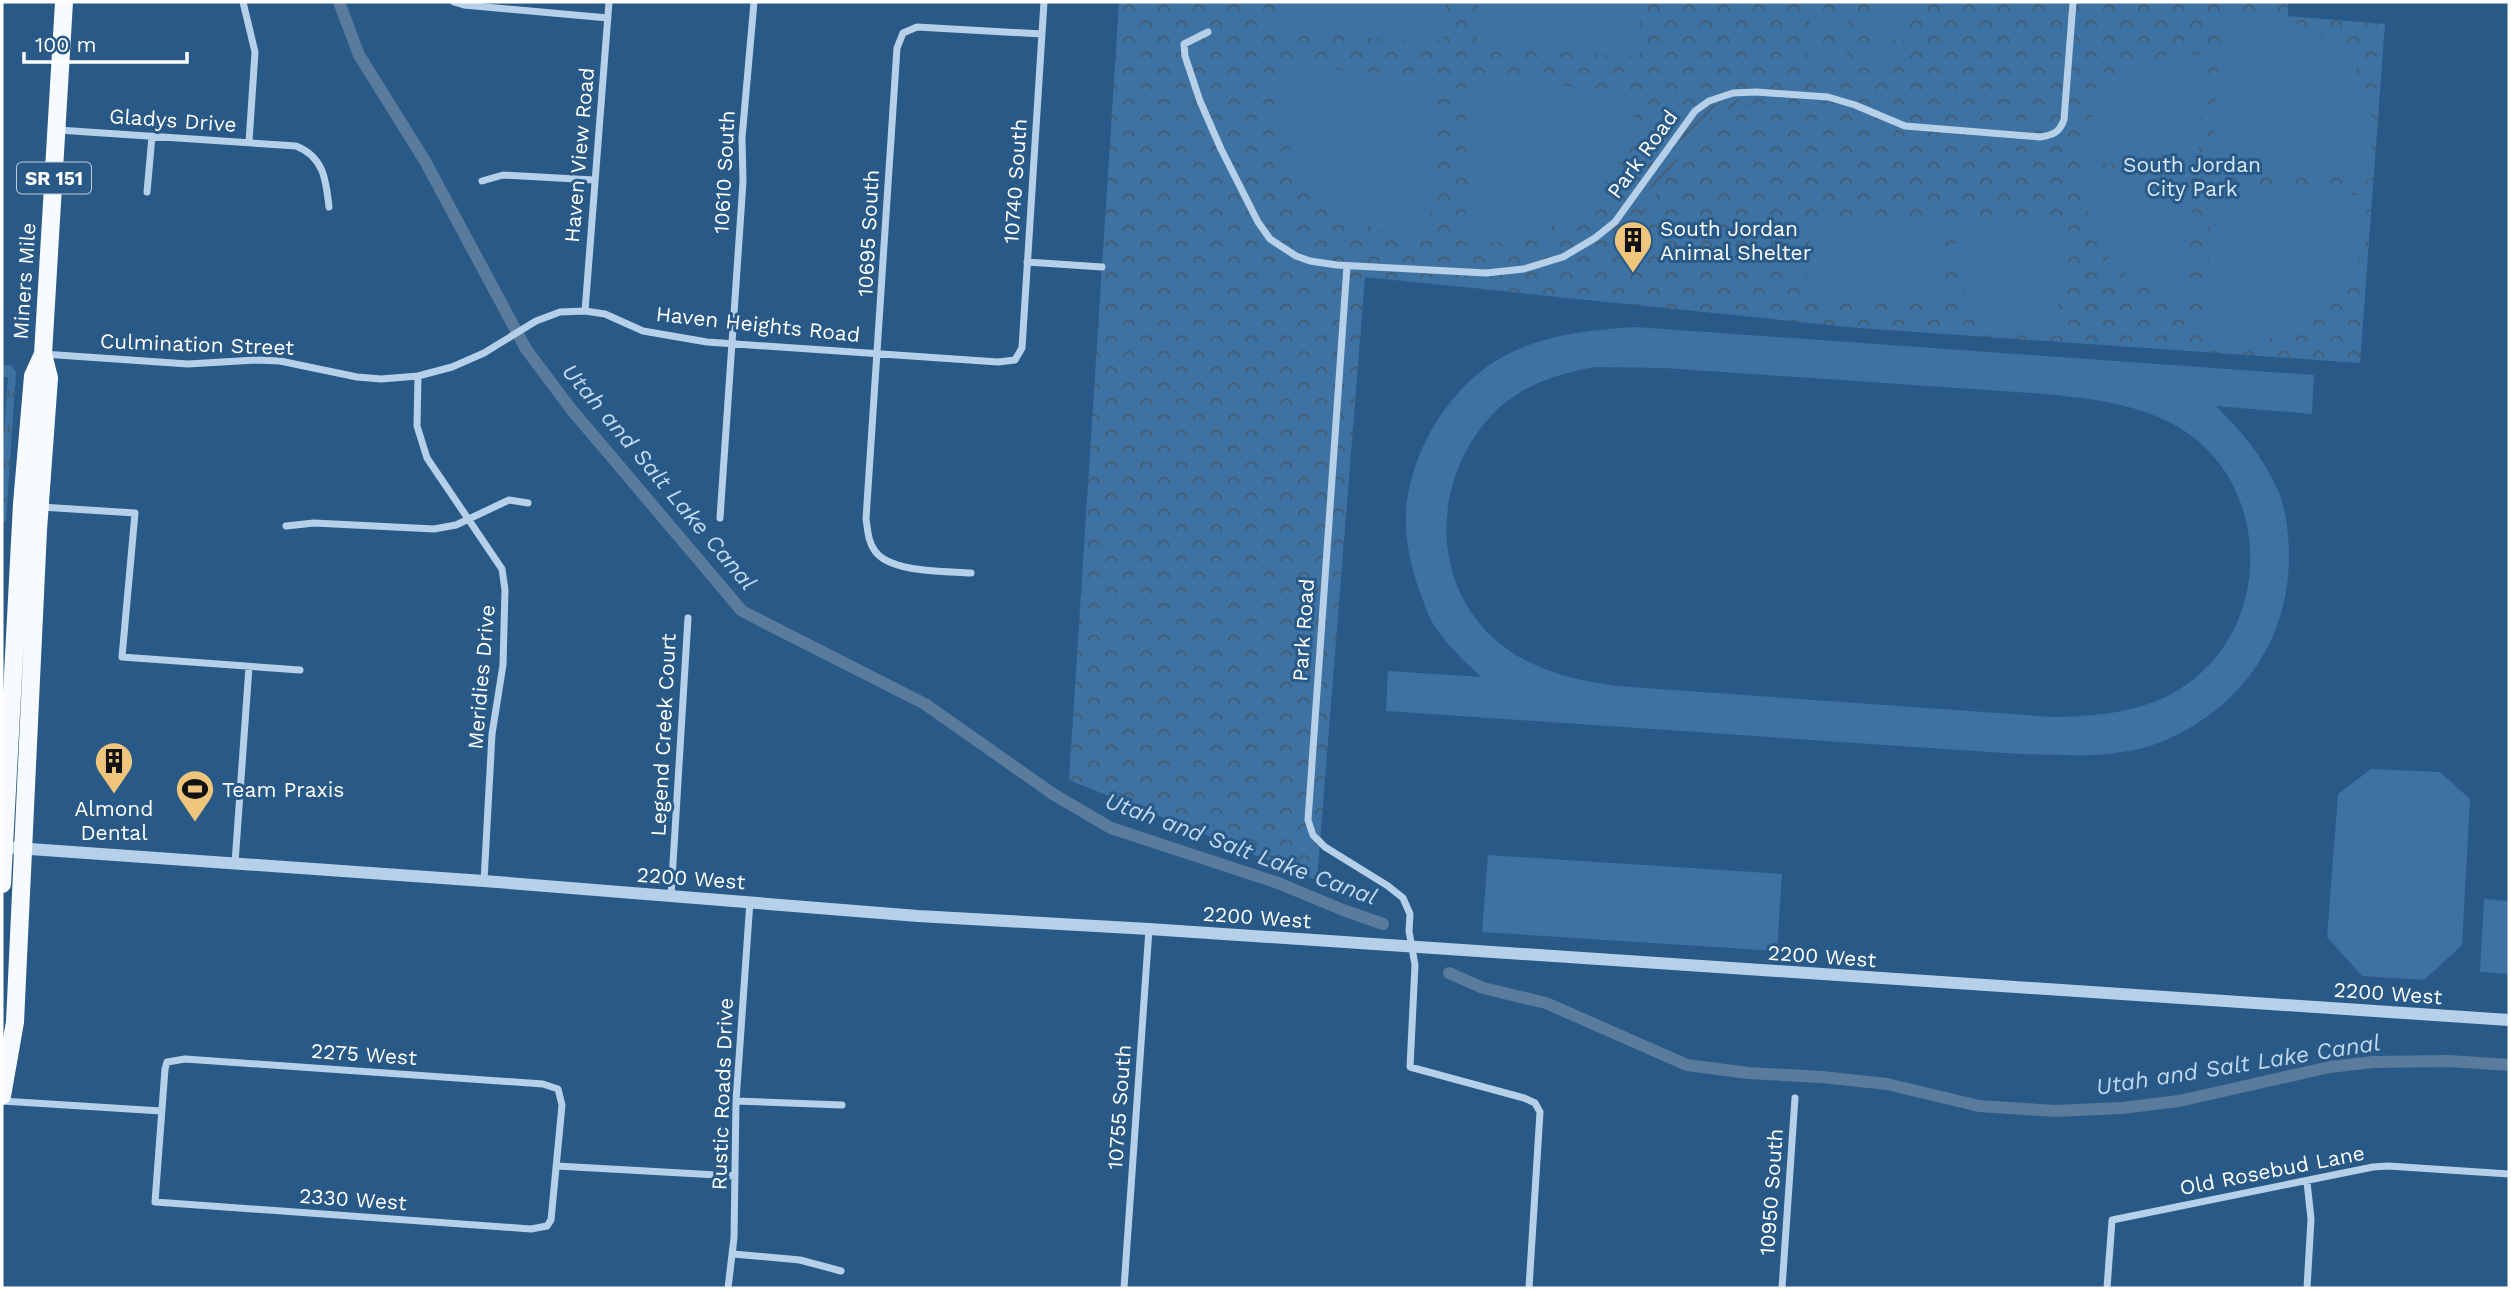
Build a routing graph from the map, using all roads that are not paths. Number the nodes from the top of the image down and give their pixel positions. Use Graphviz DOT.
graph roads {
  1 [pos="64,2"];
  2 [pos="243,2"];
  3 [pos="454,2"];
  4 [pos="609,2"];
  5 [pos="754,2"];
  6 [pos="1044,2"];
  7 [pos="2073,2"];
  8 [pos="608,18"];
  9 [pos="1208,32"];
  10 [pos="1042,34"];
  11 [pos="57,130"];
  12 [pos="152,136"];
  13 [pos="249,142"];
  14 [pos="594,180"];
  15 [pos="482,181"];
  16 [pos="147,192"];
  17 [pos="329,207"];
  18 [pos="1027,262"];
  19 [pos="1347,266"];
  20 [pos="1102,267"];
  21 [pos="585,311"];
  22 [pos="508,338"];
  23 [pos="732,343"];
  24 [pos="878,353"];
  25 [pos="43,354"];
  26 [pos="1015,360"];
  27 [pos="418,376"];
  28 [pos="527,503"];
  29 [pos="40,507"];
  30 [pos="720,518"];
  31 [pos="470,520"];
  32 [pos="286,526"];
  33 [pos="971,573"];
  34 [pos="688,618"];
  35 [pos="249,667"];
  36 [pos="300,670"];
  37 [pos="2,847"];
  38 [pos="24,849"];
  39 [pos="235,863"];
  40 [pos="484,881"];
  41 [pos="2,884"];
  42 [pos="671,896"];
  43 [pos="750,901"];
  44 [pos="1149,929"];
  45 [pos="1412,947"];
  46 [pos="2509,1020"];
  47 [pos="1795,1098"];
  48 [pos="2,1099"];
  49 [pos="736,1101"];
  50 [pos="842,1105"];
  51 [pos="161,1111"];
  52 [pos="557,1166"];
  53 [pos="2509,1174"];
  54 [pos="735,1176"];
  55 [pos="2307,1182"];
  56 [pos="733,1254"];
  57 [pos="841,1271"];
  58 [pos="728,1288"];
  59 [pos="1124,1288"];
  60 [pos="1529,1288"];
  61 [pos="1782,1288"];
  62 [pos="2107,1288"];
  63 [pos="2306,1288"];
  1 -- 11 [label="main road, Miners Mile / SR 151"];
  2 -- 13 [label="street"];
  3 -- 8 [label="street"];
  4 -- 8 [label="street, Haven View Road"];
  5 -- 23 [label="street, 10610 South"];
  6 -- 10 [label="street, 10740 South"];
  7 -- 19 [label="street, Park Road"];
  8 -- 14 [label="street, Haven View Road"];
  9 -- 19 [label="street, Park Road"];
  10 -- 18 [label="street, 10740 South"];
  10 -- 24 [label="street, 10695 South"];
  11 -- 12 [label="street, Gladys Drive"];
  11 -- 25 [label="main road, Miners Mile / SR 151"];
  12 -- 13 [label="street, Gladys Drive"];
  12 -- 16 [label="street"];
  13 -- 17 [label="street, Gladys Drive"];
  14 -- 15 [label="street"];
  14 -- 21 [label="street, Haven View Road"];
  18 -- 20 [label="street"];
  18 -- 26 [label="street, 10740 South"];
  19 -- 45 [label="street, Park Road"];
  21 -- 22 [label="street, Haven Heights Road"];
  21 -- 23 [label="street, Haven Heights Road"];
  22 -- 27 [label="street, Culmination Street"];
  23 -- 24 [label="street, Haven Heights Road"];
  23 -- 30 [label="street, 10610 South"];
  24 -- 26 [label="street, Haven Heights Road"];
  24 -- 33 [label="street, 10695 South"];
  25 -- 27 [label="street, Culmination Street"];
  25 -- 29 [label="main road, Miners Mile / SR 151"];
  25 -- 37 [label="main road, Miners Mile / SR 151"];
  27 -- 31 [label="street, Meridies Drive"];
  28 -- 31 [label="street"];
  29 -- 35 [label="street"];
  29 -- 38 [label="main road, Miners Mile / SR 151"];
  31 -- 32 [label="street"];
  31 -- 40 [label="street, Meridies Drive"];
  34 -- 42 [label="street, Legend Creek Court"];
  35 -- 36 [label="street"];
  35 -- 39 [label="street"];
  37 -- 38 [label="street, 2200 West"];
  37 -- 41 [label="main road, SR 151"];
  38 -- 39 [label="street, 2200 West"];
  38 -- 48 [label="main road, SR 151"];
  39 -- 40 [label="street, 2200 West"];
  40 -- 42 [label="street, 2200 West"];
  42 -- 43 [label="street, 2200 West"];
  43 -- 44 [label="street, 2200 West"];
  43 -- 49 [label="street, Rustic Roads Drive"];
  44 -- 45 [label="street, 2200 West"];
  44 -- 59 [label="street, 10755 South"];
  45 -- 46 [label="street, 2200 West"];
  45 -- 60 [label="street, Park Road"];
  47 -- 61 [label="street, 10950 South"];
  48 -- 51 [label="street"];
  49 -- 50 [label="street"];
  49 -- 54 [label="street, Rustic Roads Drive"];
  51 -- 52 [label="street, 2275 West"];
  51 -- 52 [label="street, 2330 West"];
  52 -- 54 [label="street"];
  53 -- 55 [label="street, Old Rosebud Lane"];
  54 -- 56 [label="street, Rustic Roads Drive"];
  55 -- 62 [label="street, Old Rosebud Lane"];
  55 -- 63 [label="street"];
  56 -- 57 [label="street"];
  56 -- 58 [label="street, Rustic Roads Drive"];
}
